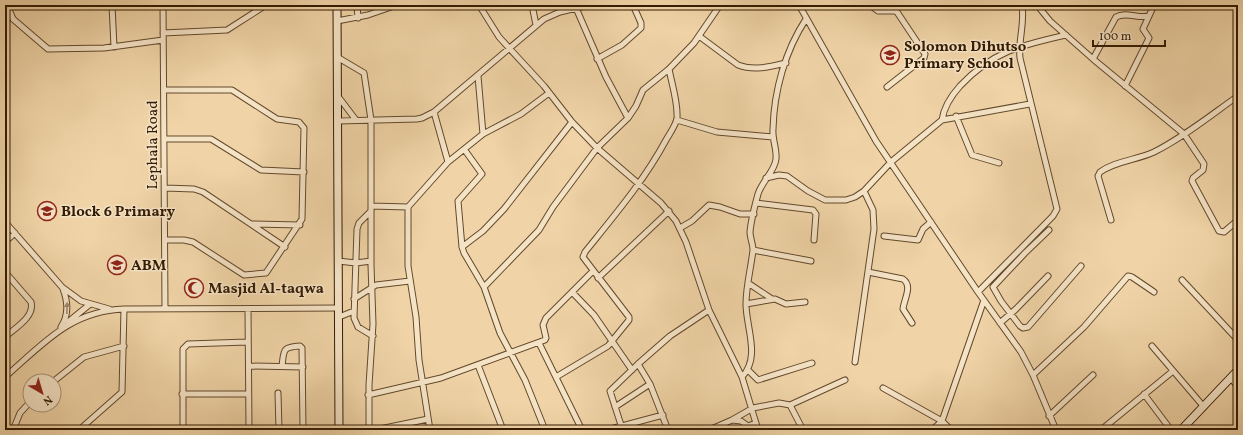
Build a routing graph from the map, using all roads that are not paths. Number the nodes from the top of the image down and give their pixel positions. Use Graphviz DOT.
graph roads {
  1 [pos="7,5"];
  2 [pos="112,5"];
  3 [pos="163,5"];
  4 [pos="266,5"];
  5 [pos="337,5"];
  6 [pos="357,5"];
  7 [pos="397,5"];
  8 [pos="480,5"];
  9 [pos="532,5"];
  10 [pos="586,5"];
  11 [pos="632,5"];
  12 [pos="720,5"];
  13 [pos="799,5"];
  14 [pos="870,5"];
  15 [pos="1022,5"];
  16 [pos="1037,5"];
  17 [pos="1154,5"];
  18 [pos="576,8"];
  19 [pos="1149,16"];
  20 [pos="358,18"];
  21 [pos="806,20"];
  22 [pos="337,21"];
  23 [pos="536,25"];
  24 [pos="163,33"];
  25 [pos="1066,35"];
  26 [pos="699,36"];
  27 [pos="163,40"];
  28 [pos="1020,45"];
  29 [pos="114,47"];
  30 [pos="508,49"];
  31 [pos="337,57"];
  32 [pos="597,58"];
  33 [pos="1093,59"];
  34 [pos="786,63"];
  35 [pos="669,69"];
  36 [pos="478,76"];
  37 [pos="1125,86"];
  38 [pos="887,87"];
  39 [pos="164,90"];
  40 [pos="550,93"];
  41 [pos="338,95"];
  42 [pos="1238,96"];
  43 [pos="1030,104"];
  44 [pos="434,112"];
  45 [pos="956,116"];
  46 [pos="628,118"];
  47 [pos="356,120"];
  48 [pos="371,120"];
  49 [pos="677,120"];
  50 [pos="942,120"];
  51 [pos="338,121"];
  52 [pos="572,122"];
  53 [pos="483,134"];
  54 [pos="1184,134"];
  55 [pos="773,137"];
  56 [pos="164,139"];
  57 [pos="597,148"];
  58 [pos="464,149"];
  59 [pos="448,162"];
  60 [pos="891,162"];
  61 [pos="999,163"];
  62 [pos="304,172"];
  63 [pos="766,178"];
  64 [pos="639,184"];
  65 [pos="165,188"];
  66 [pos="864,191"];
  67 [pos="756,203"];
  68 [pos="408,207"];
  69 [pos="371,208"];
  70 [pos="669,211"];
  71 [pos="754,214"];
  72 [pos="1111,220"];
  73 [pos="1238,220"];
  74 [pos="5,222"];
  75 [pos="931,222"];
  76 [pos="250,224"];
  77 [pos="300,225"];
  78 [pos="680,228"];
  79 [pos="1049,230"];
  80 [pos="15,233"];
  81 [pos="884,236"];
  82 [pos="165,240"];
  83 [pos="814,240"];
  84 [pos="5,242"];
  85 [pos="285,247"];
  86 [pos="462,247"];
  87 [pos="753,250"];
  88 [pos="338,260"];
  89 [pos="371,261"];
  90 [pos="811,261"];
  91 [pos="356,263"];
  92 [pos="1081,266"];
  93 [pos="593,271"];
  94 [pos="5,272"];
  95 [pos="868,272"];
  96 [pos="1048,276"];
  97 [pos="598,278"];
  98 [pos="1182,280"];
  99 [pos="410,281"];
  100 [pos="748,283"];
  101 [pos="372,287"];
  102 [pos="484,287"];
  103 [pos="62,288"];
  104 [pos="572,292"];
  105 [pos="978,292"];
  106 [pos="1154,292"];
  107 [pos="354,299"];
  108 [pos="772,299"];
  109 [pos="984,300"];
  110 [pos="805,302"];
  111 [pos="746,304"];
  112 [pos="89,305"];
  113 [pos="339,308"];
  114 [pos="124,309"];
  115 [pos="165,309"];
  116 [pos="248,309"];
  117 [pos="112,310"];
  118 [pos="709,310"];
  119 [pos="354,312"];
  120 [pos="1011,314"];
  121 [pos="339,317"];
  122 [pos="912,323"];
  123 [pos="1000,323"];
  124 [pos="61,328"];
  125 [pos="373,336"];
  126 [pos="5,337"];
  127 [pos="1238,340"];
  128 [pos="248,342"];
  129 [pos="612,342"];
  130 [pos="539,343"];
  131 [pos="124,346"];
  132 [pos="1152,346"];
  133 [pos="512,354"];
  134 [pos="855,362"];
  135 [pos="812,363"];
  136 [pos="638,364"];
  137 [pos="478,365"];
  138 [pos="249,366"];
  139 [pos="282,366"];
  140 [pos="303,366"];
  141 [pos="632,370"];
  142 [pos="748,370"];
  143 [pos="1238,370"];
  144 [pos="1173,371"];
  145 [pos="1093,374"];
  146 [pos="62,375"];
  147 [pos="1033,375"];
  148 [pos="5,377"];
  149 [pos="556,377"];
  150 [pos="742,377"];
  151 [pos="1231,378"];
  152 [pos="845,380"];
  153 [pos="422,382"];
  154 [pos="650,384"];
  155 [pos="1238,387"];
  156 [pos="883,388"];
  157 [pos="278,393"];
  158 [pos="182,394"];
  159 [pos="248,394"];
  160 [pos="1144,394"];
  161 [pos="368,395"];
  162 [pos="790,405"];
  163 [pos="614,407"];
  164 [pos="1204,407"];
  165 [pos="753,408"];
  166 [pos="22,411"];
  167 [pos="663,415"];
  168 [pos="1049,416"];
  169 [pos="428,419"];
  170 [pos="732,420"];
  171 [pos="942,421"];
  172 [pos="756,423"];
  173 [pos="621,425"];
  174 [pos="13,430"];
  175 [pos="79,430"];
  176 [pos="183,430"];
  177 [pos="248,430"];
  178 [pos="278,430"];
  179 [pos="303,430"];
  180 [pos="340,430"];
  181 [pos="369,430"];
  182 [pos="375,430"];
  183 [pos="430,430"];
  184 [pos="503,430"];
  185 [pos="545,430"];
  186 [pos="582,430"];
  187 [pos="607,430"];
  188 [pos="668,430"];
  189 [pos="709,430"];
  190 [pos="758,430"];
  191 [pos="803,430"];
  192 [pos="932,430"];
  193 [pos="951,430"];
  194 [pos="1054,430"];
  195 [pos="1101,430"];
  196 [pos="1171,430"];
  197 [pos="1181,430"];
  1 -- 29 [label="street"];
  2 -- 29 [label="street"];
  3 -- 24 [label="street, Lephala Road"];
  4 -- 24 [label="street"];
  5 -- 22 [label="main road"];
  6 -- 20 [label="street"];
  7 -- 20 [label="street"];
  8 -- 30 [label="street"];
  9 -- 23 [label="street"];
  10 -- 18 [label="street"];
  11 -- 32 [label="street"];
  12 -- 26 [label="street"];
  13 -- 21 [label="street"];
  14 -- 38 [label="street"];
  15 -- 28 [label="street"];
  16 -- 25 [label="street"];
  17 -- 19 [label="street"];
  18 -- 23 [label="street"];
  18 -- 32 [label="street"];
  19 -- 33 [label="street"];
  19 -- 37 [label="street"];
  20 -- 22 [label="street"];
  21 -- 34 [label="street"];
  21 -- 60 [label="street"];
  22 -- 31 [label="main road"];
  23 -- 30 [label="street"];
  24 -- 27 [label="street, Lephala Road"];
  25 -- 28 [label="street"];
  25 -- 33 [label="street"];
  26 -- 34 [label="street"];
  26 -- 35 [label="street"];
  27 -- 29 [label="street"];
  27 -- 39 [label="street, Lephala Road"];
  28 -- 43 [label="street"];
  28 -- 50 [label="street"];
  30 -- 36 [label="street"];
  30 -- 40 [label="street"];
  31 -- 41 [label="main road"];
  31 -- 48 [label="street"];
  32 -- 46 [label="street"];
  33 -- 37 [label="street"];
  34 -- 55 [label="street"];
  35 -- 46 [label="street"];
  35 -- 49 [label="street"];
  36 -- 44 [label="street"];
  36 -- 53 [label="street"];
  37 -- 54 [label="street"];
  39 -- 56 [label="street, Lephala Road"];
  39 -- 62 [label="street"];
  40 -- 52 [label="street"];
  40 -- 53 [label="street"];
  41 -- 47 [label="street"];
  41 -- 51 [label="main road"];
  42 -- 54 [label="street"];
  43 -- 45 [label="street"];
  43 -- 105 [label="street"];
  44 -- 48 [label="street"];
  44 -- 59 [label="street"];
  45 -- 50 [label="street"];
  45 -- 61 [label="street"];
  46 -- 57 [label="street"];
  47 -- 48 [label="street"];
  47 -- 51 [label="street"];
  48 -- 69 [label="street"];
  49 -- 55 [label="street"];
  49 -- 64 [label="street"];
  50 -- 60 [label="street"];
  51 -- 88 [label="main road"];
  52 -- 57 [label="street"];
  52 -- 86 [label="street"];
  53 -- 58 [label="street"];
  54 -- 72 [label="street"];
  54 -- 73 [label="street"];
  55 -- 63 [label="street"];
  56 -- 62 [label="street"];
  56 -- 65 [label="street, Lephala Road"];
  57 -- 64 [label="street"];
  57 -- 102 [label="street"];
  58 -- 59 [label="street"];
  58 -- 86 [label="street"];
  59 -- 68 [label="street"];
  60 -- 66 [label="street"];
  60 -- 75 [label="street"];
  62 -- 77 [label="street"];
  63 -- 66 [label="street"];
  63 -- 67 [label="street"];
  64 -- 70 [label="street"];
  64 -- 93 [label="street"];
  65 -- 76 [label="street"];
  65 -- 82 [label="street, Lephala Road"];
  66 -- 95 [label="street"];
  67 -- 71 [label="street"];
  67 -- 83 [label="street"];
  68 -- 69 [label="street"];
  68 -- 99 [label="street"];
  69 -- 89 [label="street"];
  69 -- 91 [label="street"];
  70 -- 78 [label="street"];
  70 -- 97 [label="street"];
  71 -- 78 [label="street"];
  71 -- 87 [label="street"];
  74 -- 80 [label="street"];
  75 -- 81 [label="street"];
  75 -- 105 [label="street"];
  76 -- 77 [label="street"];
  76 -- 85 [label="street"];
  77 -- 85 [label="street"];
  78 -- 118 [label="street"];
  79 -- 120 [label="street"];
  80 -- 84 [label="street"];
  80 -- 103 [label="street"];
  82 -- 85 [label="street"];
  82 -- 115 [label="street, Lephala Road"];
  86 -- 102 [label="street"];
  87 -- 90 [label="street"];
  87 -- 100 [label="street"];
  88 -- 91 [label="street"];
  88 -- 113 [label="main road"];
  89 -- 91 [label="street"];
  89 -- 101 [label="street"];
  91 -- 107 [label="street"];
  92 -- 120 [label="street"];
  93 -- 97 [label="street"];
  93 -- 104 [label="street"];
  94 -- 126 [label="street"];
  95 -- 122 [label="street"];
  95 -- 134 [label="street"];
  96 -- 120 [label="street"];
  97 -- 129 [label="street"];
  98 -- 127 [label="street"];
  99 -- 101 [label="street"];
  99 -- 153 [label="street"];
  100 -- 108 [label="street"];
  100 -- 111 [label="street"];
  101 -- 107 [label="street"];
  101 -- 125 [label="street"];
  102 -- 133 [label="street"];
  103 -- 112 [label="street"];
  124 -- 103 [label="street, one-way"];
  104 -- 129 [label="street"];
  104 -- 130 [label="street"];
  105 -- 109 [label="street"];
  106 -- 147 [label="street"];
  107 -- 119 [label="street"];
  108 -- 110 [label="street"];
  108 -- 111 [label="street"];
  109 -- 123 [label="street"];
  109 -- 171 [label="street"];
  111 -- 142 [label="street"];
  112 -- 117 [label="street"];
  112 -- 124 [label="street"];
  113 -- 116 [label="street"];
  113 -- 121 [label="main road"];
  114 -- 115 [label="street"];
  114 -- 117 [label="street"];
  114 -- 131 [label="street"];
  115 -- 116 [label="street"];
  116 -- 128 [label="street"];
  117 -- 124 [label="street"];
  118 -- 136 [label="street"];
  118 -- 150 [label="street"];
  119 -- 121 [label="street"];
  119 -- 125 [label="street"];
  120 -- 123 [label="street"];
  121 -- 180 [label="main road"];
  123 -- 147 [label="street"];
  124 -- 148 [label="street"];
  125 -- 161 [label="street"];
  128 -- 138 [label="street"];
  128 -- 158 [label="street"];
  129 -- 141 [label="street"];
  129 -- 149 [label="street"];
  130 -- 133 [label="street"];
  130 -- 149 [label="street"];
  131 -- 146 [label="street"];
  131 -- 175 [label="street"];
  132 -- 144 [label="street"];
  133 -- 137 [label="street"];
  133 -- 185 [label="street"];
  135 -- 142 [label="street"];
  136 -- 141 [label="street"];
  136 -- 154 [label="street"];
  137 -- 153 [label="street"];
  137 -- 184 [label="street"];
  138 -- 139 [label="street"];
  138 -- 159 [label="street"];
  139 -- 140 [label="street"];
  139 -- 140 [label="street"];
  140 -- 179 [label="street"];
  141 -- 163 [label="street"];
  142 -- 150 [label="street"];
  143 -- 151 [label="main road"];
  144 -- 160 [label="street"];
  144 -- 164 [label="street"];
  145 -- 168 [label="street"];
  147 -- 168 [label="street"];
  149 -- 186 [label="street"];
  150 -- 165 [label="street"];
  151 -- 155 [label="street"];
  151 -- 164 [label="main road"];
  152 -- 162 [label="street"];
  153 -- 161 [label="street"];
  153 -- 169 [label="street"];
  154 -- 163 [label="street"];
  154 -- 167 [label="street"];
  156 -- 171 [label="street"];
  157 -- 178 [label="street"];
  158 -- 159 [label="street"];
  158 -- 176 [label="street"];
  159 -- 177 [label="street"];
  160 -- 195 [label="street"];
  160 -- 196 [label="street"];
  161 -- 181 [label="street"];
  162 -- 165 [label="street"];
  162 -- 191 [label="street"];
  163 -- 173 [label="street"];
  164 -- 197 [label="main road"];
  165 -- 170 [label="street"];
  165 -- 172 [label="street"];
  166 -- 174 [label="street"];
  167 -- 173 [label="street"];
  167 -- 188 [label="street"];
  168 -- 194 [label="street"];
  169 -- 182 [label="street"];
  169 -- 183 [label="street"];
  170 -- 172 [label="street"];
  170 -- 189 [label="street"];
  171 -- 192 [label="street"];
  171 -- 193 [label="street"];
  172 -- 190 [label="street"];
  173 -- 187 [label="street"];
}
